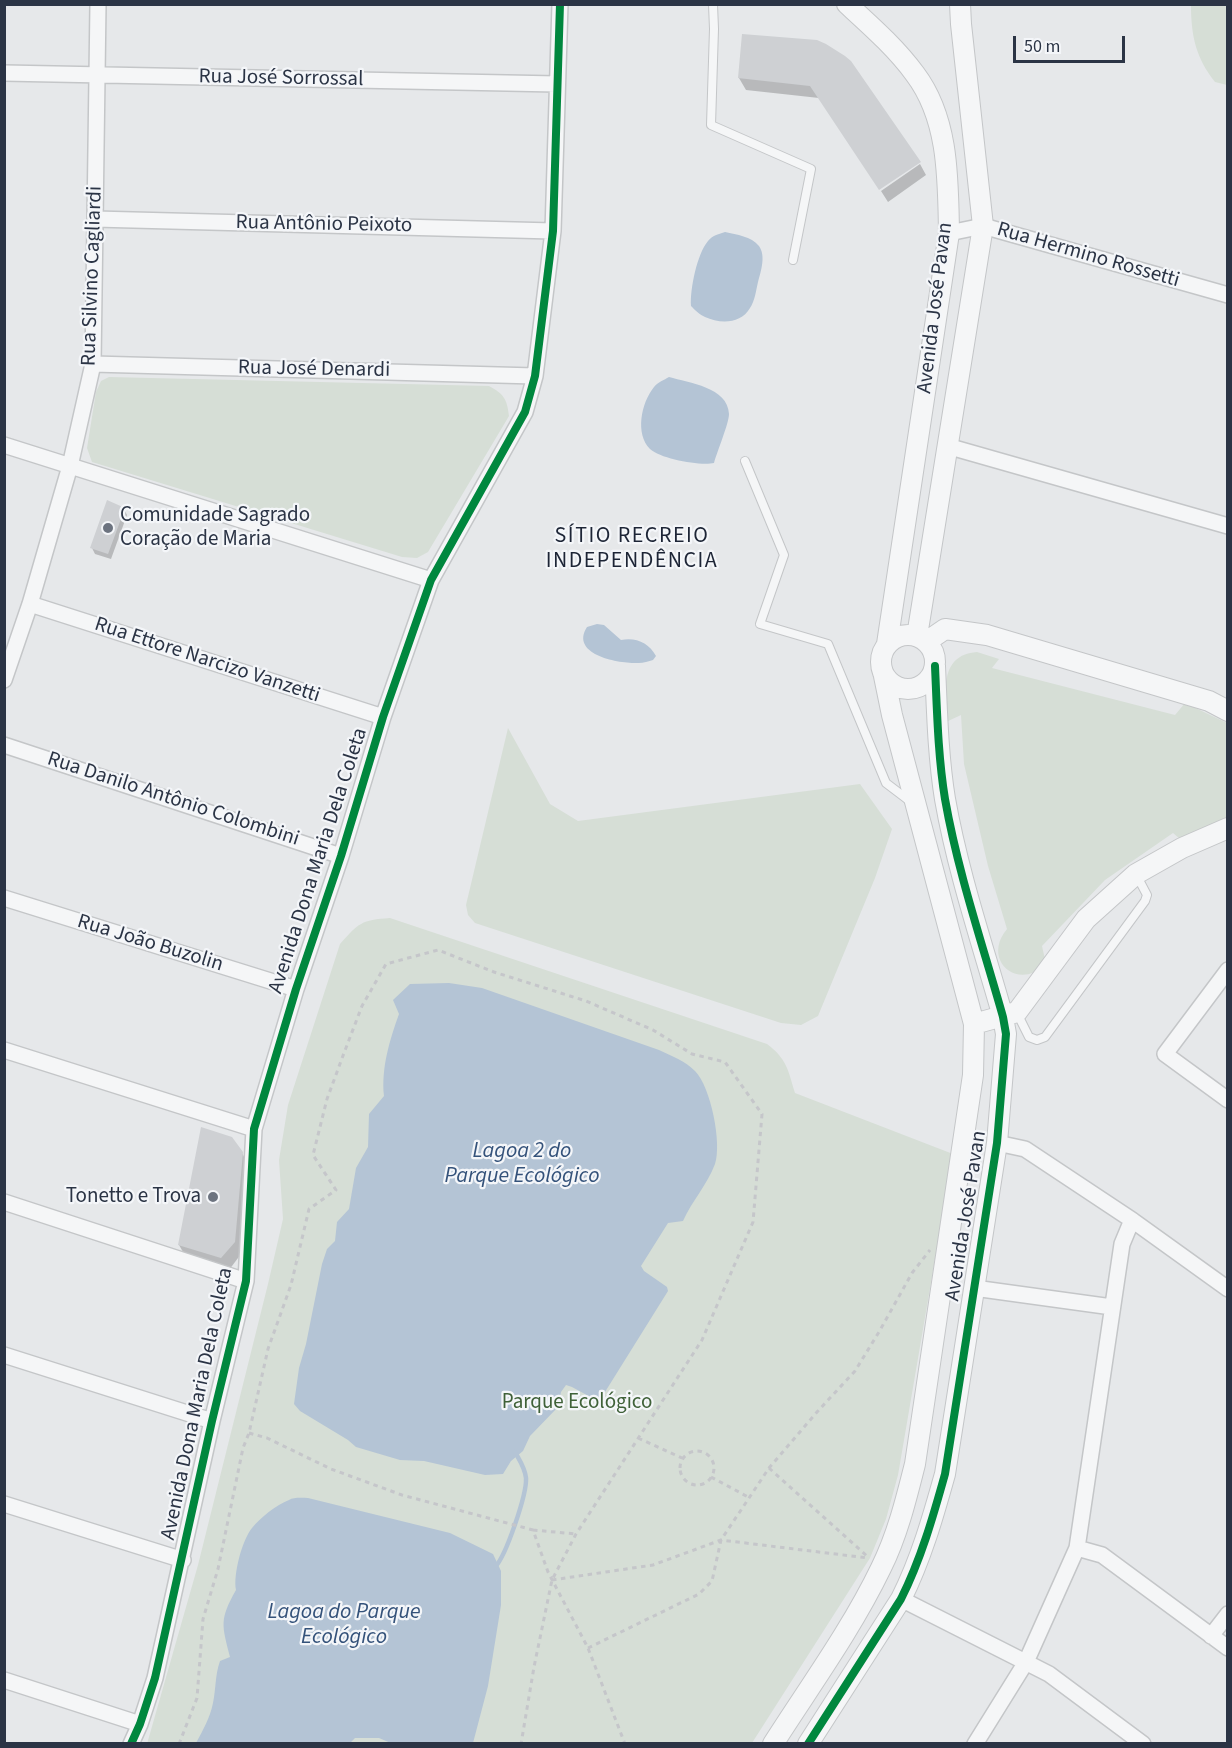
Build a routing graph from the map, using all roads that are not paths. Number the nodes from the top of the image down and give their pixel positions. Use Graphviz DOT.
graph roads {
  1 [pos="98,4"];
  2 [pos="560,4"];
  3 [pos="713,4"];
  4 [pos="848,4"];
  5 [pos="960,4"];
  6 [pos="4,73"];
  7 [pos="97,75"];
  8 [pos="557,84"];
  9 [pos="95,219"];
  10 [pos="983,226"];
  11 [pos="553,231"];
  12 [pos="949,233"];
  13 [pos="793,260"];
  14 [pos="1227,295"];
  15 [pos="93,364"];
  16 [pos="535,376"];
  17 [pos="4,445"];
  18 [pos="947,446"];
  19 [pos="745,461"];
  20 [pos="70,466"];
  21 [pos="1227,526"];
  22 [pos="430,580"];
  23 [pos="30,604"];
  24 [pos="922,639"];
  25 [pos="887,644"];
  26 [pos="935,666"];
  27 [pos="884,676"];
  28 [pos="4,680"];
  29 [pos="1227,711"];
  30 [pos="384,717"];
  31 [pos="4,745"];
  32 [pos="917,806"];
  33 [pos="1227,828"];
  34 [pos="341,856"];
  35 [pos="1136,874"];
  36 [pos="4,898"];
  37 [pos="1227,970"];
  38 [pos="297,989"];
  39 [pos="1010,1015"];
  40 [pos="974,1024"];
  41 [pos="4,1050"];
  42 [pos="1227,1100"];
  43 [pos="254,1129"];
  44 [pos="997,1143"];
  45 [pos="4,1202"];
  46 [pos="1132,1220"];
  47 [pos="246,1281"];
  48 [pos="974,1288"];
  49 [pos="1227,1289"];
  50 [pos="1112,1307"];
  51 [pos="4,1355"];
  52 [pos="212,1421"];
  53 [pos="4,1504"];
  54 [pos="1077,1548"];
  55 [pos="183,1560"];
  56 [pos="901,1599"];
  57 [pos="1227,1614"];
  58 [pos="1211,1636"];
  59 [pos="1227,1648"];
  60 [pos="1026,1662"];
  61 [pos="4,1680"];
  62 [pos="140,1724"];
  63 [pos="131,1743"];
  64 [pos="773,1743"];
  65 [pos="808,1743"];
  66 [pos="975,1743"];
  67 [pos="1143,1743"];
  1 -- 7 [label="street, Rua Silvino Cagliardi"];
  2 -- 8 [label="street, Avenida Dona Maria Dela Coleta"];
  3 -- 13 [label="lane"];
  4 -- 12 [label="street, Avenida José Pavan"];
  5 -- 10 [label="street, Avenida José Pavan"];
  6 -- 7 [label="street, Rua José Sorrossal"];
  7 -- 8 [label="street, Rua José Sorrossal"];
  7 -- 9 [label="street, Rua Silvino Cagliardi"];
  8 -- 11 [label="street, Avenida Dona Maria Dela Coleta"];
  9 -- 11 [label="street, Rua Antônio Peixoto"];
  9 -- 15 [label="street, Rua Silvino Cagliardi"];
  10 -- 12 [label="street, Rua Hermino Rossetti"];
  10 -- 14 [label="street, Rua Hermino Rossetti"];
  10 -- 18 [label="street, Avenida José Pavan"];
  11 -- 16 [label="street, Avenida Dona Maria Dela Coleta"];
  12 -- 25 [label="street, Avenida José Pavan"];
  15 -- 16 [label="street, Rua José Denardi"];
  15 -- 20 [label="street, Rua Silvino Cagliardi"];
  16 -- 22 [label="street, Avenida Dona Maria Dela Coleta"];
  17 -- 20 [label="street"];
  18 -- 21 [label="street"];
  18 -- 24 [label="street, Avenida José Pavan"];
  19 -- 32 [label="lane"];
  20 -- 22 [label="street"];
  20 -- 23 [label="street, Rua Silvino Cagliardi"];
  22 -- 30 [label="street, Avenida Dona Maria Dela Coleta"];
  23 -- 28 [label="street, Rua Silvino Cagliardi"];
  23 -- 30 [label="street, Rua Ettore Narcizo Vanzetti"];
  24 -- 25 [label="street"];
  24 -- 26 [label="street"];
  24 -- 29 [label="street"];
  25 -- 27 [label="street"];
  26 -- 27 [label="street"];
  26 -- 39 [label="street, Avenida José Pavan"];
  27 -- 32 [label="street, Avenida José Pavan"];
  30 -- 34 [label="street, Avenida Dona Maria Dela Coleta"];
  31 -- 34 [label="street, Rua Danilo Antônio Colombini"];
  32 -- 40 [label="street, Avenida José Pavan"];
  33 -- 35 [label="street"];
  34 -- 38 [label="street, Avenida Dona Maria Dela Coleta"];
  35 -- 39 [label="street"];
  35 -- 39 [label="lane"];
  36 -- 38 [label="street, Rua João Buzolin"];
  37 -- 42 [label="street"];
  38 -- 43 [label="street, Avenida Dona Maria Dela Coleta"];
  39 -- 40 [label="street"];
  39 -- 44 [label="street, Avenida José Pavan"];
  40 -- 64 [label="street, Avenida José Pavan"];
  41 -- 43 [label="street"];
  43 -- 47 [label="street, Avenida Dona Maria Dela Coleta"];
  44 -- 46 [label="street"];
  44 -- 48 [label="street, Avenida José Pavan"];
  45 -- 47 [label="street"];
  46 -- 49 [label="street"];
  46 -- 50 [label="street"];
  47 -- 52 [label="street, Avenida Dona Maria Dela Coleta"];
  48 -- 50 [label="street"];
  48 -- 56 [label="street, Avenida José Pavan"];
  50 -- 54 [label="street"];
  51 -- 52 [label="street"];
  52 -- 55 [label="street, Avenida Dona Maria Dela Coleta"];
  53 -- 55 [label="street"];
  54 -- 58 [label="street"];
  54 -- 60 [label="street"];
  55 -- 62 [label="street, Avenida Dona Maria Dela Coleta"];
  56 -- 60 [label="street"];
  56 -- 65 [label="street, Avenida José Pavan"];
  57 -- 58 [label="street"];
  58 -- 59 [label="street"];
  60 -- 66 [label="street"];
  60 -- 67 [label="street"];
  61 -- 62 [label="street"];
  62 -- 63 [label="street, Avenida Dona Maria Dela Coleta"];
}
